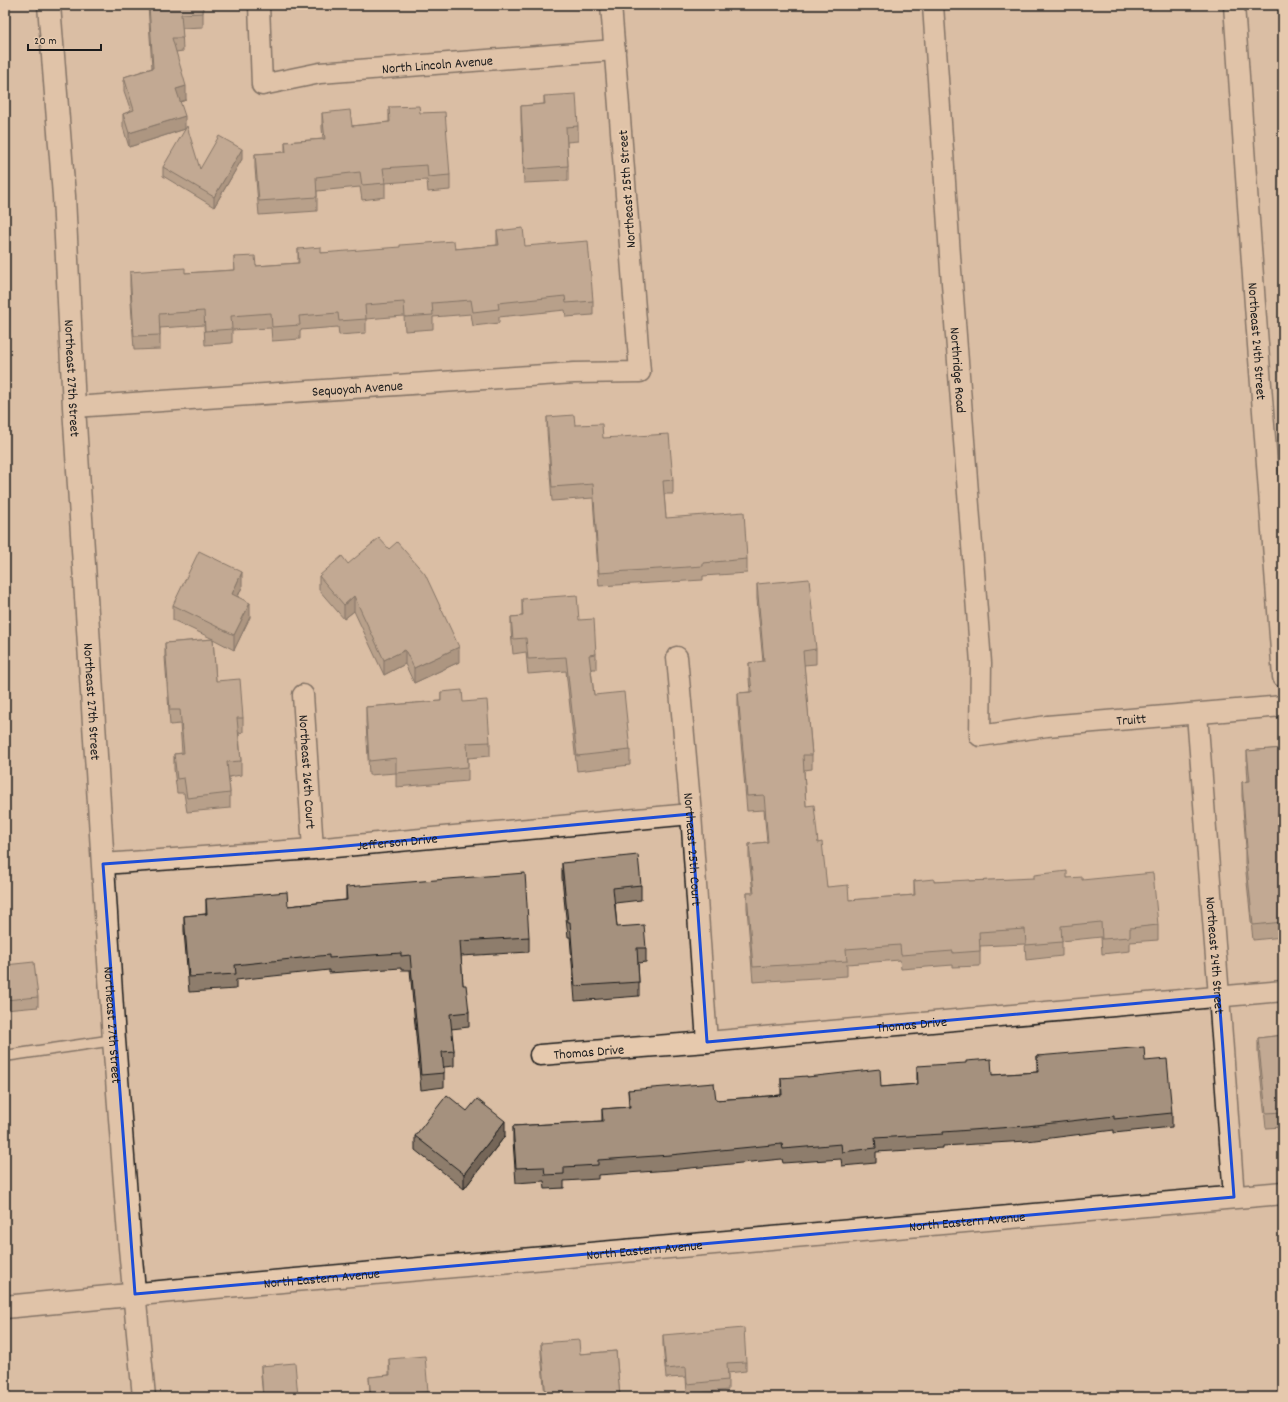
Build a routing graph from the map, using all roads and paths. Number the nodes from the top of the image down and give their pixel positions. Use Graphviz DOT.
graph roads {
  1 [pos="49,5"];
  2 [pos="259,5"];
  3 [pos="611,5"];
  4 [pos="933,5"];
  5 [pos="1234,5"];
  6 [pos="615,50"];
  7 [pos="640,372"];
  8 [pos="74,407"];
  9 [pos="677,656"];
  10 [pos="1283,677"];
  11 [pos="303,695"];
  12 [pos="1283,706"];
  13 [pos="1197,714"];
  14 [pos="980,736"];
  15 [pos="691,814"];
  16 [pos="313,849"];
  17 [pos="103,864"];
  18 [pos="1283,991"];
  19 [pos="1219,996"];
  20 [pos="114,1040"];
  21 [pos="708,1042"];
  22 [pos="540,1055"];
  23 [pos="5,1056"];
  24 [pos="1283,1193"];
  25 [pos="1234,1197"];
  26 [pos="134,1294"];
  27 [pos="5,1307"];
  28 [pos="144,1397"];
  1 -- 8 [label="main road, Northeast 27th Street"];
  2 -- 6 [label="street, North Lincoln Avenue"];
  3 -- 6 [label="street, Northeast 25th Street"];
  4 -- 14 [label="street, Northridge Road"];
  5 -- 10 [label="street, Northeast 24th Street"];
  6 -- 7 [label="street, Northeast 25th Street"];
  7 -- 8 [label="street, Sequoyah Avenue"];
  8 -- 17 [label="main road, Northeast 27th Street"];
  9 -- 15 [label="street, Northeast 25th Court"];
  11 -- 16 [label="street, Northeast 26th Court"];
  12 -- 13 [label="street, Truitt"];
  13 -- 14 [label="street, Truitt"];
  13 -- 19 [label="street, Northeast 24th Street"];
  15 -- 16 [label="street, Jefferson Drive"];
  15 -- 21 [label="street, Northeast 25th Court"];
  16 -- 17 [label="street, Jefferson Drive"];
  17 -- 20 [label="main road, Northeast 27th Street"];
  18 -- 19 [label="street, Thomas Drive"];
  19 -- 21 [label="street, Thomas Drive"];
  19 -- 25 [label="street, Northeast 24th Street"];
  20 -- 23 [label="lane"];
  20 -- 26 [label="main road, Northeast 27th Street"];
  21 -- 22 [label="street, Thomas Drive"];
  24 -- 25 [label="main road, North Eastern Avenue"];
  25 -- 26 [label="main road, North Eastern Avenue"];
  26 -- 27 [label="main road, North Eastern Avenue"];
  26 -- 28 [label="main road, Northeast 27th Street"];
}
